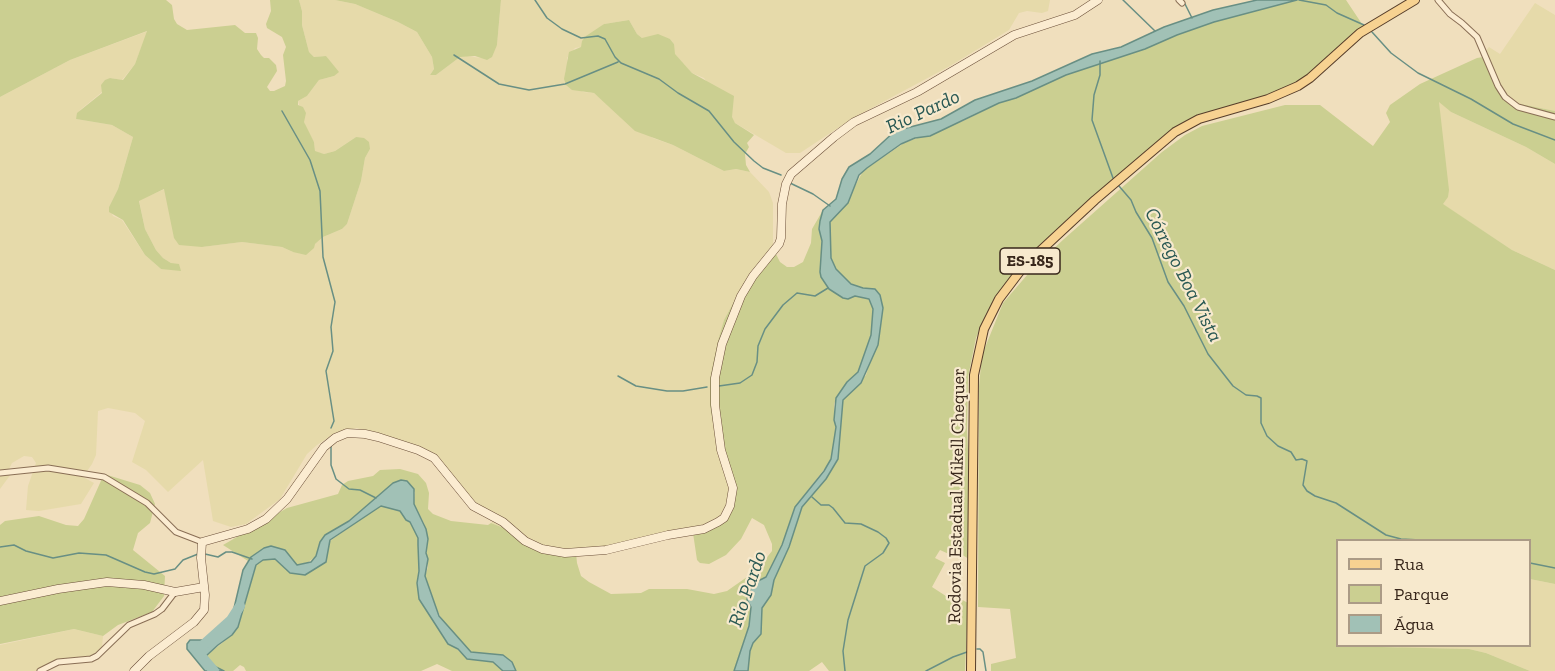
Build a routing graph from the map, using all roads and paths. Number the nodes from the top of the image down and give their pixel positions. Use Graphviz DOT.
graph roads {
  1 [pos="1098,0"];
  2 [pos="1415,0"];
  3 [pos="1438,0"];
  4 [pos="1555,117"];
  5 [pos="0,473"];
  6 [pos="202,550"];
  7 [pos="204,587"];
  8 [pos="175,592"];
  9 [pos="0,602"];
  10 [pos="40,671"];
  11 [pos="134,671"];
  12 [pos="971,671"];
  1 -- 6 [label="street"];
  2 -- 12 [label="main road, Rodovia Estadual Mikell Chequer / ES-185"];
  3 -- 4 [label="street"];
  5 -- 6 [label="street"];
  6 -- 7 [label="street"];
  7 -- 8 [label="street"];
  7 -- 11 [label="street"];
  8 -- 9 [label="street"];
  8 -- 10 [label="street"];
}
